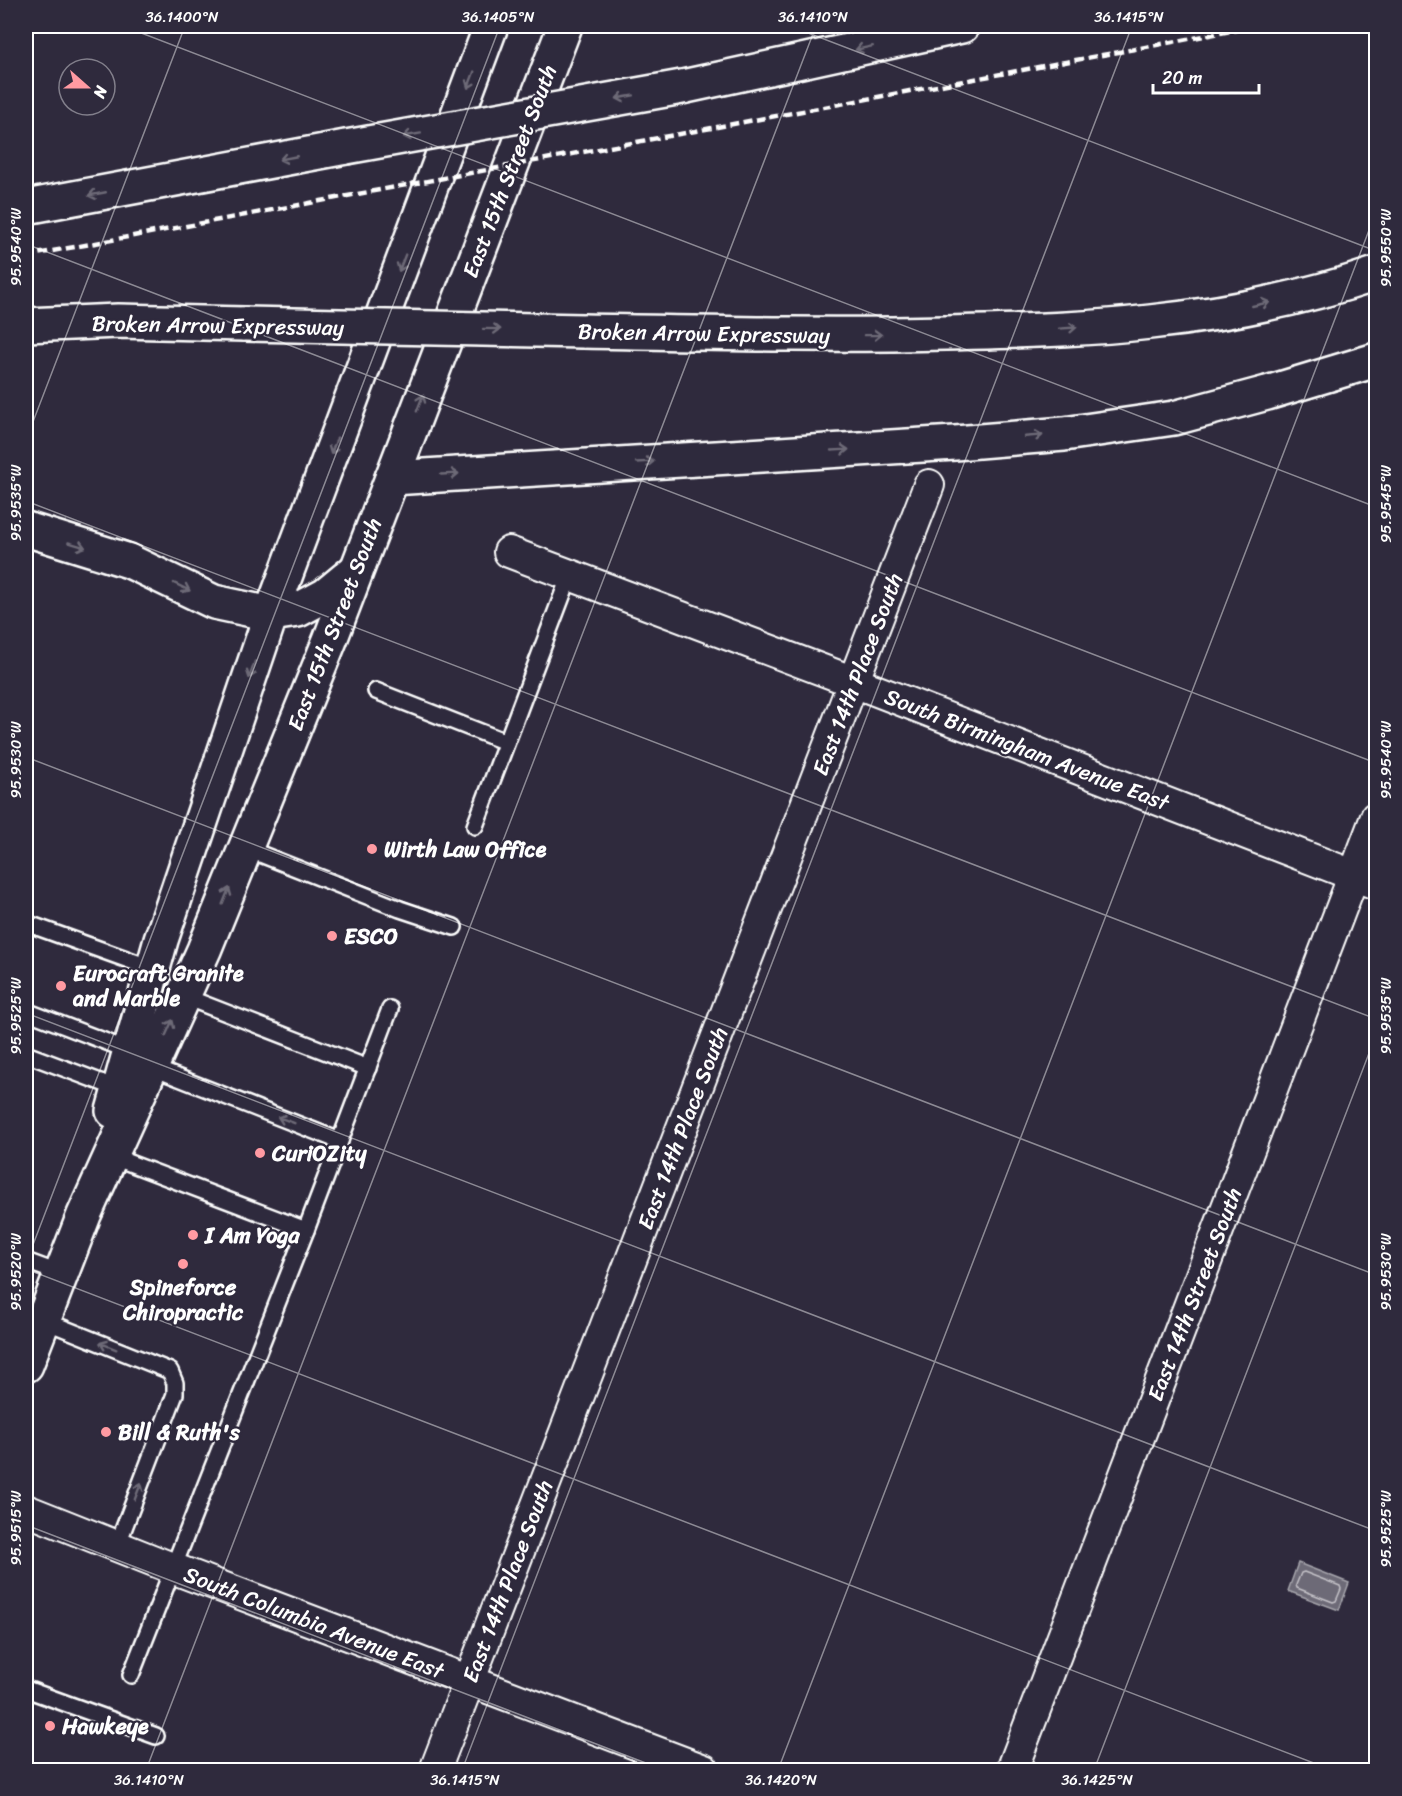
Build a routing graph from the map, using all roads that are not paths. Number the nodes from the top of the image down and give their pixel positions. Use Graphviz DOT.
graph roads {
  1 [pos="491,26"];
  2 [pos="565,26"];
  3 [pos="962,26"];
  4 [pos="26,207"];
  5 [pos="1377,274"];
  6 [pos="26,325"];
  7 [pos="1377,360"];
  8 [pos="392,478"];
  9 [pos="929,485"];
  10 [pos="26,529"];
  11 [pos="509,552"];
  12 [pos="355,571"];
  13 [pos="570,575"];
  14 [pos="271,614"];
  15 [pos="854,682"];
  16 [pos="376,692"];
  17 [pos="506,742"];
  18 [pos="1377,817"];
  19 [pos="475,826"];
  20 [pos="245,848"];
  21 [pos="1365,880"];
  22 [pos="26,923"];
  23 [pos="454,927"];
  24 [pos="153,969"];
  25 [pos="183,996"];
  26 [pos="390,1009"];
  27 [pos="26,1011"];
  28 [pos="26,1054"];
  29 [pos="141,1059"];
  30 [pos="368,1068"];
  31 [pos="119,1089"];
  32 [pos="340,1141"];
  33 [pos="111,1156"];
  34 [pos="84,1215"];
  35 [pos="306,1230"];
  36 [pos="26,1261"];
  37 [pos="61,1274"];
  38 [pos="43,1320"];
  39 [pos="26,1360"];
  40 [pos="26,1510"];
  41 [pos="117,1546"];
  42 [pos="172,1568"];
  43 [pos="131,1675"];
  44 [pos="469,1682"];
  45 [pos="26,1689"];
  46 [pos="156,1736"];
  47 [pos="435,1770"];
  48 [pos="704,1770"];
  49 [pos="1012,1770"];
  1 -- 14 [label="main road, East 15th Street South, one-way"];
  8 -- 2 [label="main road, East 15th Street South, one-way"];
  3 -- 4 [label="main road, one-way, bridge"];
  6 -- 5 [label="main road, Broken Arrow Expressway, one-way, bridge"];
  8 -- 7 [label="main road, one-way"];
  8 -- 12 [label="main road, East 15th Street South"];
  9 -- 15 [label="street, East 14th Place South"];
  10 -- 14 [label="main road, one-way"];
  11 -- 13 [label="street, South Birmingham Avenue East"];
  12 -- 14 [label="main road"];
  12 -- 20 [label="main road, East 15th Street South"];
  13 -- 15 [label="street, South Birmingham Avenue East"];
  13 -- 17 [label="lane"];
  14 -- 24 [label="main road, East 15th Street South, one-way"];
  15 -- 21 [label="street, South Birmingham Avenue East"];
  15 -- 44 [label="street, East 14th Place South"];
  16 -- 17 [label="lane"];
  17 -- 19 [label="lane"];
  18 -- 21 [label="street, East 14th Street South"];
  20 -- 23 [label="lane"];
  25 -- 20 [label="main road, East 15th Street South, one-way"];
  21 -- 49 [label="street, East 14th Street South"];
  22 -- 24 [label="lane"];
  24 -- 29 [label="main road, East 15th Street South"];
  29 -- 25 [label="main road, East 15th Street South, one-way"];
  25 -- 30 [label="lane"];
  26 -- 30 [label="lane"];
  27 -- 29 [label="lane"];
  28 -- 31 [label="lane"];
  29 -- 31 [label="main road, East 15th Street South"];
  32 -- 29 [label="lane, one-way"];
  29 -- 33 [label="main road, East 15th Street South"];
  30 -- 32 [label="lane"];
  31 -- 34 [label="main road, East 15th Street South"];
  32 -- 35 [label="lane"];
  33 -- 34 [label="main road, East 15th Street South"];
  33 -- 35 [label="lane"];
  34 -- 37 [label="main road, East 15th Street South"];
  35 -- 42 [label="lane"];
  36 -- 37 [label="lane"];
  37 -- 38 [label="main road, East 15th Street South"];
  38 -- 39 [label="main road, East 15th Street South"];
  41 -- 38 [label="lane, one-way"];
  40 -- 41 [label="street, South Columbia Avenue East"];
  41 -- 42 [label="street, South Columbia Avenue East"];
  42 -- 43 [label="lane"];
  42 -- 44 [label="street, South Columbia Avenue East"];
  44 -- 47 [label="street, East 14th Place South"];
  44 -- 48 [label="street, South Columbia Avenue East"];
  45 -- 46 [label="lane"];
}
